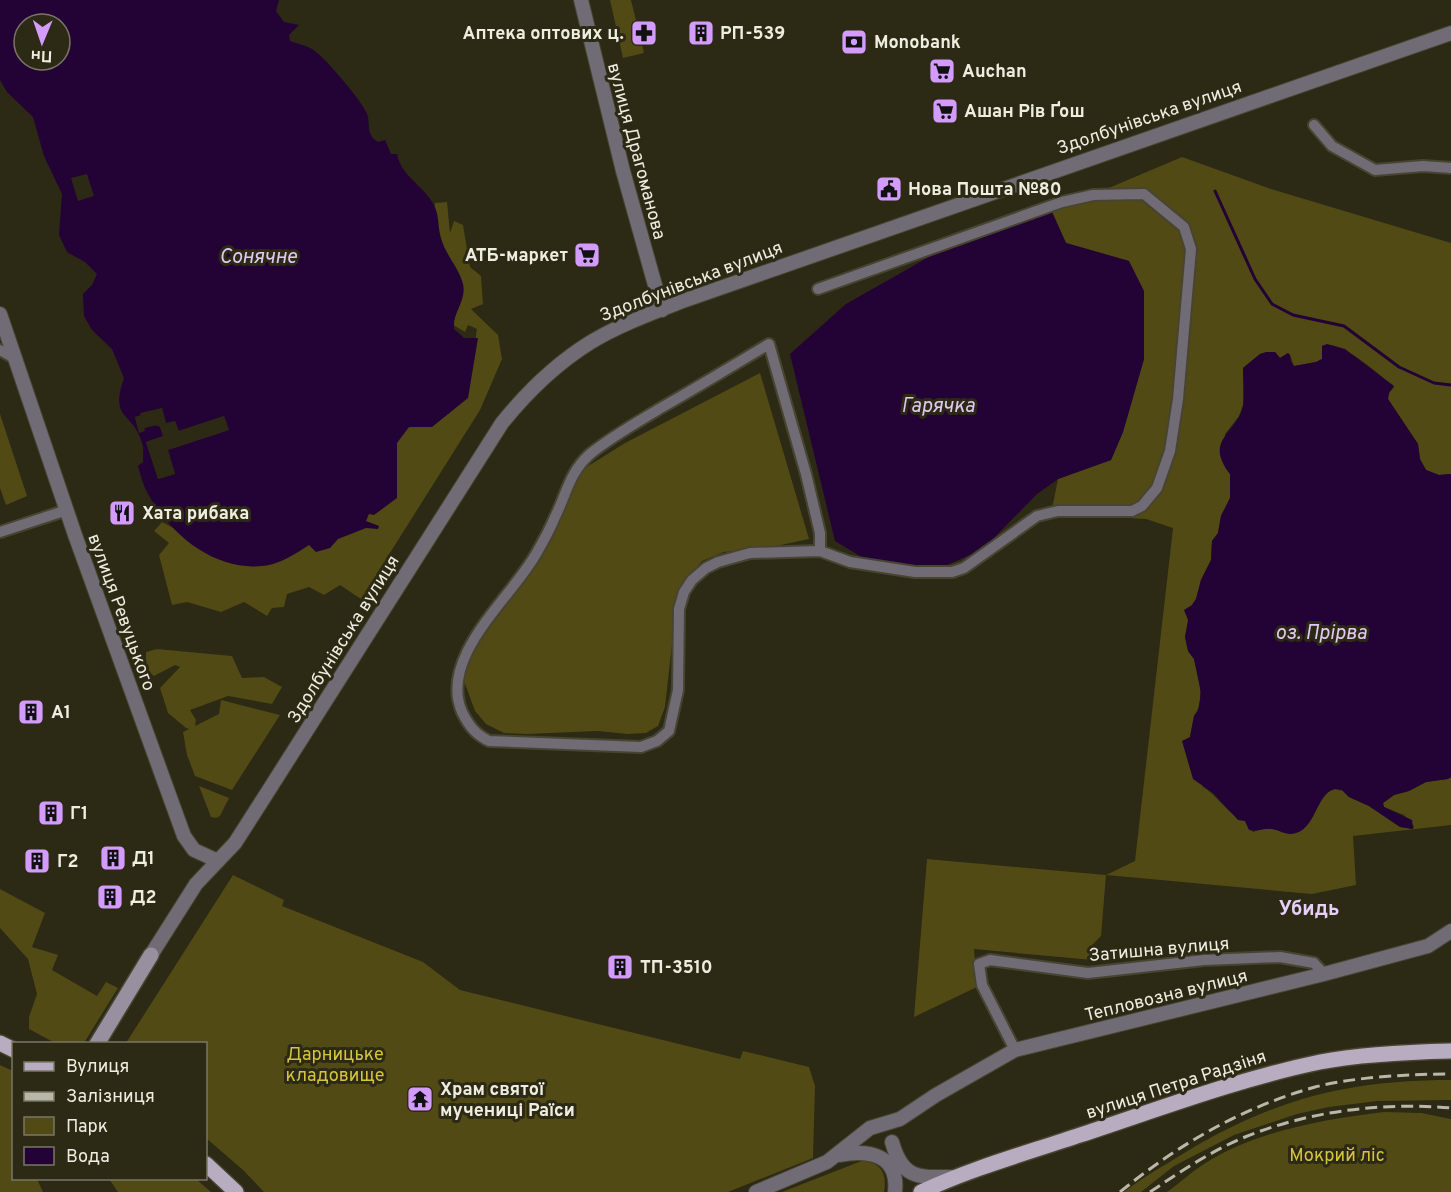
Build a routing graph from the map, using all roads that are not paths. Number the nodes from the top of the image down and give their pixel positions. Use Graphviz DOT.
graph roads {
  1 [pos="581,0"];
  2 [pos="1451,33"];
  3 [pos="1314,125"];
  4 [pos="1451,168"];
  5 [pos="818,289"];
  6 [pos="662,310"];
  7 [pos="0,314"];
  8 [pos="0,350"];
  9 [pos="14,358"];
  10 [pos="67,510"];
  11 [pos="0,532"];
  12 [pos="820,551"];
  13 [pos="218,861"];
  14 [pos="1451,931"];
  15 [pos="151,955"];
  16 [pos="1324,974"];
  17 [pos="98,1042"];
  18 [pos="1015,1050"];
  19 [pos="1451,1051"];
  20 [pos="900,1119"];
  21 [pos="870,1130"];
  22 [pos="892,1140"];
  23 [pos="875,1154"];
  24 [pos="838,1155"];
  25 [pos="207,1165"];
  26 [pos="960,1177"];
  27 [pos="236,1192"];
  28 [pos="756,1192"];
  29 [pos="895,1192"];
  30 [pos="921,1192"];
  1 -- 6 [label="street, вулиця Драгоманова"];
  2 -- 6 [label="street, Здолбунівська вулиця"];
  3 -- 4 [label="street"];
  5 -- 12 [label="street"];
  6 -- 13 [label="street, Здолбунівська вулиця"];
  7 -- 9 [label="street, вулиця Ревуцького"];
  8 -- 9 [label="street"];
  9 -- 10 [label="street, вулиця Ревуцького"];
  10 -- 11 [label="street"];
  10 -- 13 [label="street, вулиця Ревуцького"];
  12 -- 12 [label="street"];
  13 -- 15 [label="street, Здолбунівська вулиця"];
  14 -- 16 [label="street, Тепловозна вулиця"];
  15 -- 17 [label="main road, Здолбунівська вулиця"];
  16 -- 18 [label="street, Тепловозна вулиця"];
  16 -- 18 [label="street, Затишна вулиця"];
  18 -- 20 [label="street, Тепловозна вулиця"];
  19 -- 26 [label="main road, вулиця Петра Радзіня"];
  20 -- 21 [label="street, Тепловозна вулиця"];
  20 -- 22 [label="street"];
  21 -- 22 [label="street"];
  21 -- 23 [label="street"];
  21 -- 24 [label="street, Тепловозна вулиця"];
  22 -- 23 [label="street"];
  22 -- 26 [label="street"];
  23 -- 24 [label="street, Тепловозна вулиця"];
  23 -- 29 [label="street"];
  24 -- 28 [label="street, Тепловозна вулиця"];
  25 -- 27 [label="main road"];
  26 -- 30 [label="main road, вулиця Петра Радзіня"];
}
